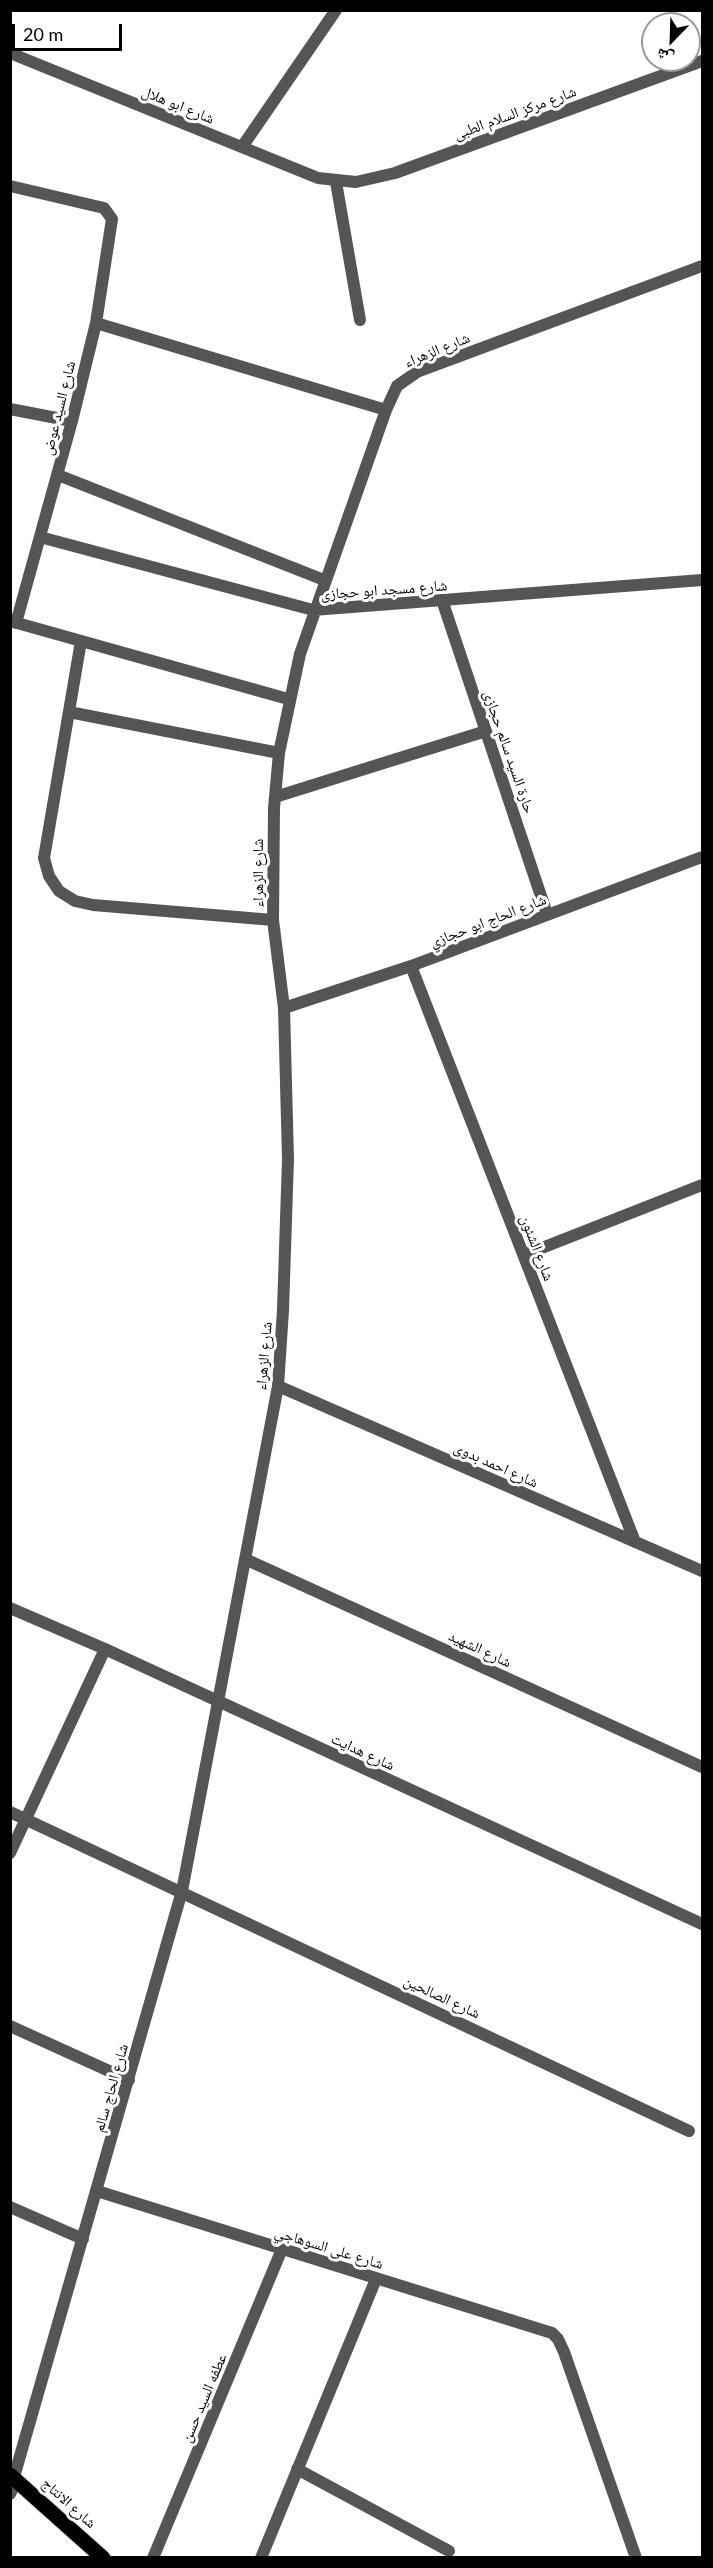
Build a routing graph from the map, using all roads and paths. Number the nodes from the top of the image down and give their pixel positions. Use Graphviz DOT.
graph roads {
  1 [pos="336,10"];
  2 [pos="10,53"];
  3 [pos="702,61"];
  4 [pos="242,147"];
  5 [pos="336,182"];
  6 [pos="10,186"];
  7 [pos="702,266"];
  8 [pos="360,320"];
  9 [pos="96,323"];
  10 [pos="10,409"];
  11 [pos="386,410"];
  12 [pos="72,421"];
  13 [pos="58,475"];
  14 [pos="40,537"];
  15 [pos="324,580"];
  16 [pos="702,580"];
  17 [pos="442,600"];
  18 [pos="314,610"];
  19 [pos="13,622"];
  20 [pos="81,641"];
  21 [pos="288,699"];
  22 [pos="69,712"];
  23 [pos="486,731"];
  24 [pos="279,753"];
  25 [pos="275,797"];
  26 [pos="702,857"];
  27 [pos="547,914"];
  28 [pos="273,920"];
  29 [pos="411,966"];
  30 [pos="284,1008"];
  31 [pos="702,1185"];
  32 [pos="524,1255"];
  33 [pos="278,1386"];
  34 [pos="635,1542"];
  35 [pos="245,1559"];
  36 [pos="702,1571"];
  37 [pos="10,1608"];
  38 [pos="105,1649"];
  39 [pos="219,1702"];
  40 [pos="702,1767"];
  41 [pos="10,1812"];
  42 [pos="26,1820"];
  43 [pos="10,1853"];
  44 [pos="182,1891"];
  45 [pos="702,1924"];
  46 [pos="10,2026"];
  47 [pos="129,2080"];
  48 [pos="689,2131"];
  49 [pos="97,2191"];
  50 [pos="10,2207"];
  51 [pos="83,2239"];
  52 [pos="282,2249"];
  53 [pos="376,2279"];
  54 [pos="297,2469"];
  55 [pos="13,2481"];
  56 [pos="449,2551"];
  57 [pos="103,2558"];
  58 [pos="153,2558"];
  59 [pos="261,2558"];
  60 [pos="636,2558"];
  1 -- 4 [label="street"];
  2 -- 4 [label="street, شارع ابو هلال"];
  3 -- 5 [label="street, شارع مركز السلام الطبى"];
  4 -- 5 [label="street, شارع ابو هلال"];
  5 -- 8 [label="street"];
  6 -- 9 [label="street, شارع السيد عوض"];
  7 -- 11 [label="street, شارع الزهراء"];
  9 -- 11 [label="street"];
  9 -- 12 [label="street, شارع السيد عوض"];
  10 -- 12 [label="street"];
  11 -- 15 [label="street, شارع الزهراء"];
  12 -- 13 [label="street, شارع السيد عوض"];
  13 -- 14 [label="street, شارع السيد عوض"];
  13 -- 15 [label="street"];
  14 -- 18 [label="street, شارع مسجد ابو حجازى"];
  14 -- 19 [label="street, شارع السيد عوض"];
  15 -- 18 [label="street, شارع الزهراء"];
  16 -- 17 [label="street, شارع مسجد ابو حجازى"];
  17 -- 18 [label="street, شارع مسجد ابو حجازى"];
  17 -- 23 [label="street, حارة السيد سالم حجازى"];
  18 -- 21 [label="street, شارع الزهراء"];
  19 -- 20 [label="street"];
  20 -- 21 [label="street"];
  20 -- 22 [label="street"];
  21 -- 24 [label="street, شارع الزهراء"];
  22 -- 24 [label="street"];
  22 -- 28 [label="street"];
  23 -- 25 [label="street"];
  23 -- 27 [label="street, حارة السيد سالم حجازى"];
  24 -- 25 [label="street, شارع الزهراء"];
  25 -- 28 [label="street, شارع الزهراء"];
  26 -- 27 [label="street, شارع الحاج ابو حجازي"];
  27 -- 29 [label="street, شارع الحاج ابو حجازي"];
  28 -- 30 [label="street, شارع الزهراء"];
  29 -- 30 [label="street, شارع الحاج ابو حجازي"];
  29 -- 32 [label="street, شارع الشئون"];
  30 -- 33 [label="street, شارع الزهراء"];
  31 -- 32 [label="street"];
  32 -- 34 [label="street, شارع الشئون"];
  33 -- 34 [label="street, شارع احمد بدوى"];
  33 -- 35 [label="street, شارع الزهراء"];
  34 -- 36 [label="street, شارع احمد بدوى"];
  35 -- 39 [label="street, شارع الزهراء"];
  35 -- 40 [label="street, شارع الشهيد"];
  37 -- 38 [label="street, شارع هدايت"];
  38 -- 39 [label="street, شارع هدايت"];
  38 -- 42 [label="street"];
  39 -- 44 [label="street, شارع الحاج سالم"];
  39 -- 45 [label="street, شارع هدايت"];
  41 -- 42 [label="street, شارع الصالحين"];
  42 -- 43 [label="street"];
  42 -- 44 [label="street, شارع الصالحين"];
  44 -- 47 [label="street, شارع الحاج سالم"];
  44 -- 48 [label="street, شارع الصالحين"];
  46 -- 47 [label="street"];
  47 -- 49 [label="street, شارع الحاج سالم"];
  49 -- 51 [label="street, شارع الحاج سالم"];
  49 -- 52 [label="street, شارع على السوهاجي"];
  50 -- 51 [label="street"];
  51 -- 55 [label="street, شارع الحاج سالم"];
  52 -- 53 [label="street, شارع على السوهاجي"];
  52 -- 58 [label="street, عطفه السيد حسن"];
  53 -- 54 [label="street"];
  53 -- 60 [label="street, شارع على السوهاجي"];
  54 -- 56 [label="street"];
  54 -- 59 [label="street"];
  55 -- 57 [label="main road, شارع الانتاج"];
}
